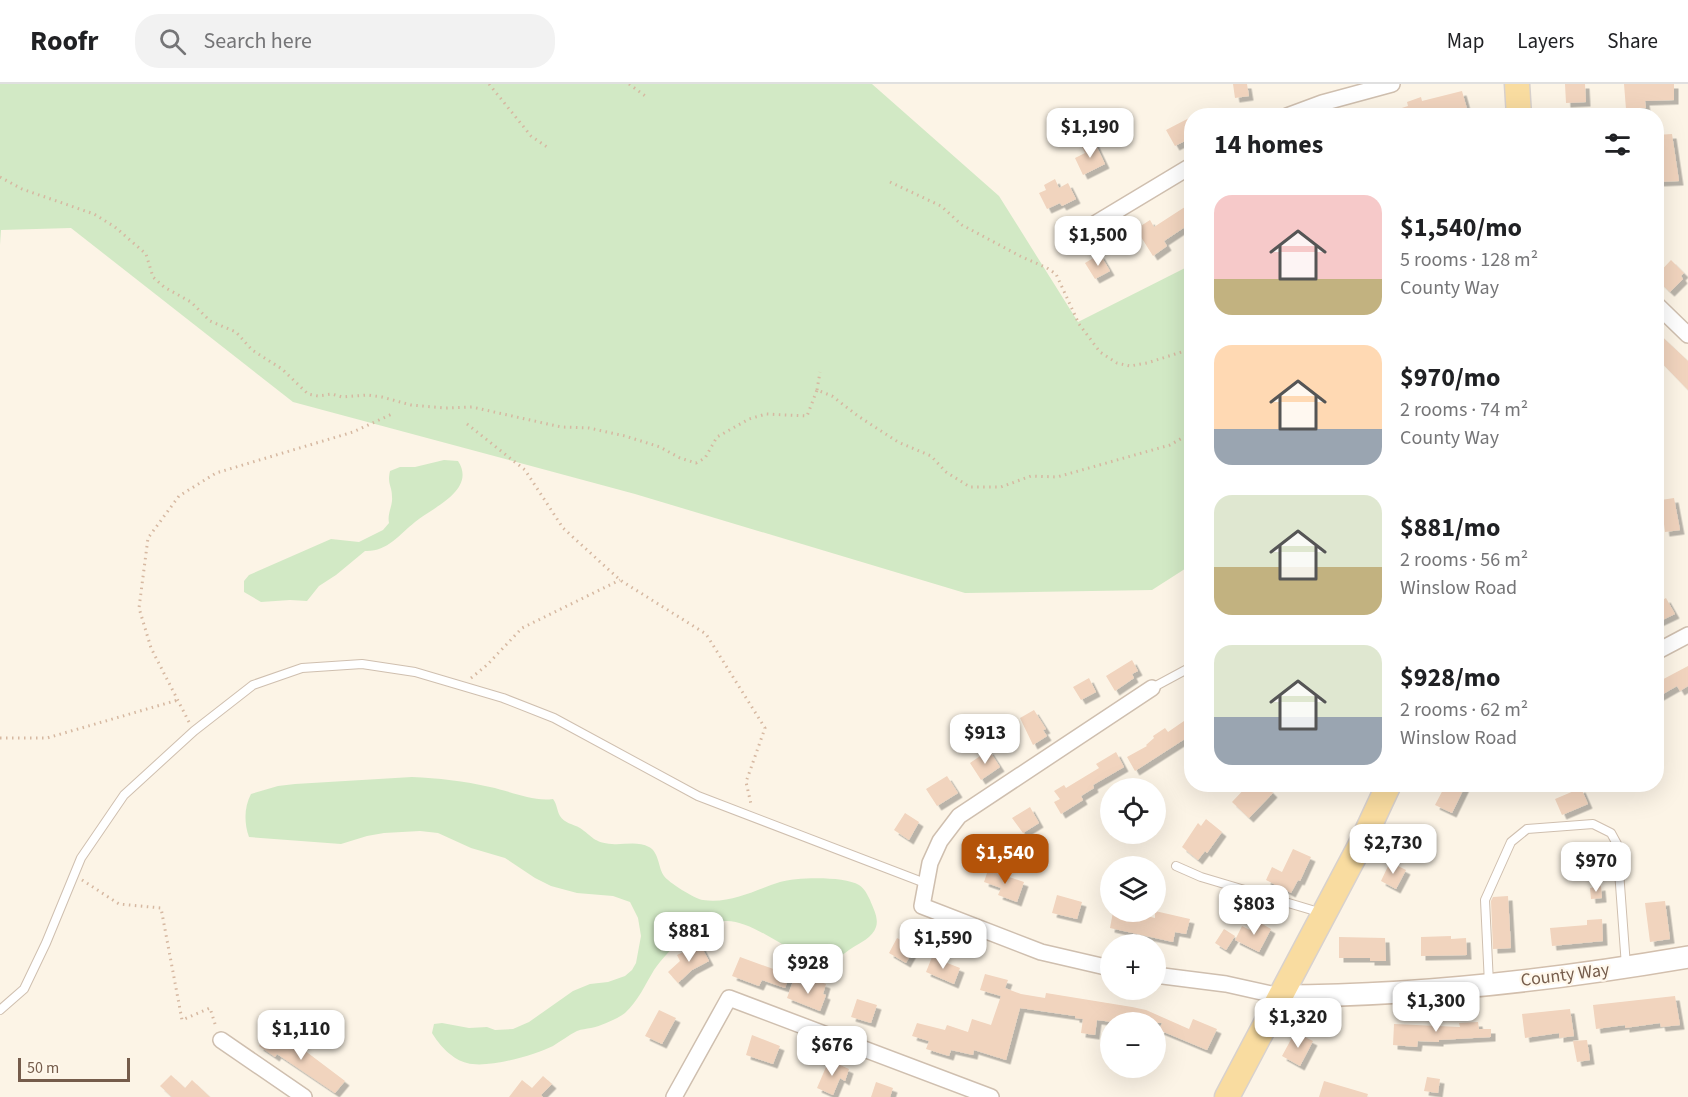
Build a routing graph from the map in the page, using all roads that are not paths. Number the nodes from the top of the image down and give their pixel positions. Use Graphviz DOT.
graph roads {
  1 [pos="1392,84"];
  2 [pos="1517,84"];
  3 [pos="1309,108"];
  4 [pos="1518,108"];
  5 [pos="1184,170"];
  6 [pos="1068,240"];
  7 [pos="1664,312"];
  8 [pos="1688,335"];
  9 [pos="1688,635"];
  10 [pos="1664,648"];
  11 [pos="1184,671"];
  12 [pos="1152,688"];
  13 [pos="1385,792"];
  14 [pos="1176,866"];
  15 [pos="925,883"];
  16 [pos="1324,914"];
  17 [pos="1688,957"];
  18 [pos="1100,966"];
  19 [pos="1626,968"];
  20 [pos="1166,976"];
  21 [pos="1489,984"];
  22 [pos="1280,996"];
  23 [pos="0,1010"];
  24 [pos="221,1040"];
  25 [pos="304,1097"];
  26 [pos="674,1097"];
  27 [pos="991,1097"];
  28 [pos="1227,1097"];
  1 -- 3 [label="street"];
  2 -- 4 [label="main road"];
  5 -- 6 [label="street"];
  7 -- 8 [label="street"];
  9 -- 10 [label="street"];
  11 -- 12 [label="lane"];
  12 -- 15 [label="street"];
  13 -- 16 [label="main road"];
  14 -- 16 [label="lane"];
  15 -- 18 [label="street"];
  15 -- 23 [label="lane"];
  16 -- 22 [label="main road"];
  17 -- 19 [label="street, County Way"];
  19 -- 21 [label="street, County Way"];
  19 -- 21 [label="lane"];
  20 -- 22 [label="street, County Way"];
  21 -- 22 [label="street, County Way"];
  22 -- 28 [label="main road"];
  24 -- 25 [label="street"];
  26 -- 27 [label="street"];
}
